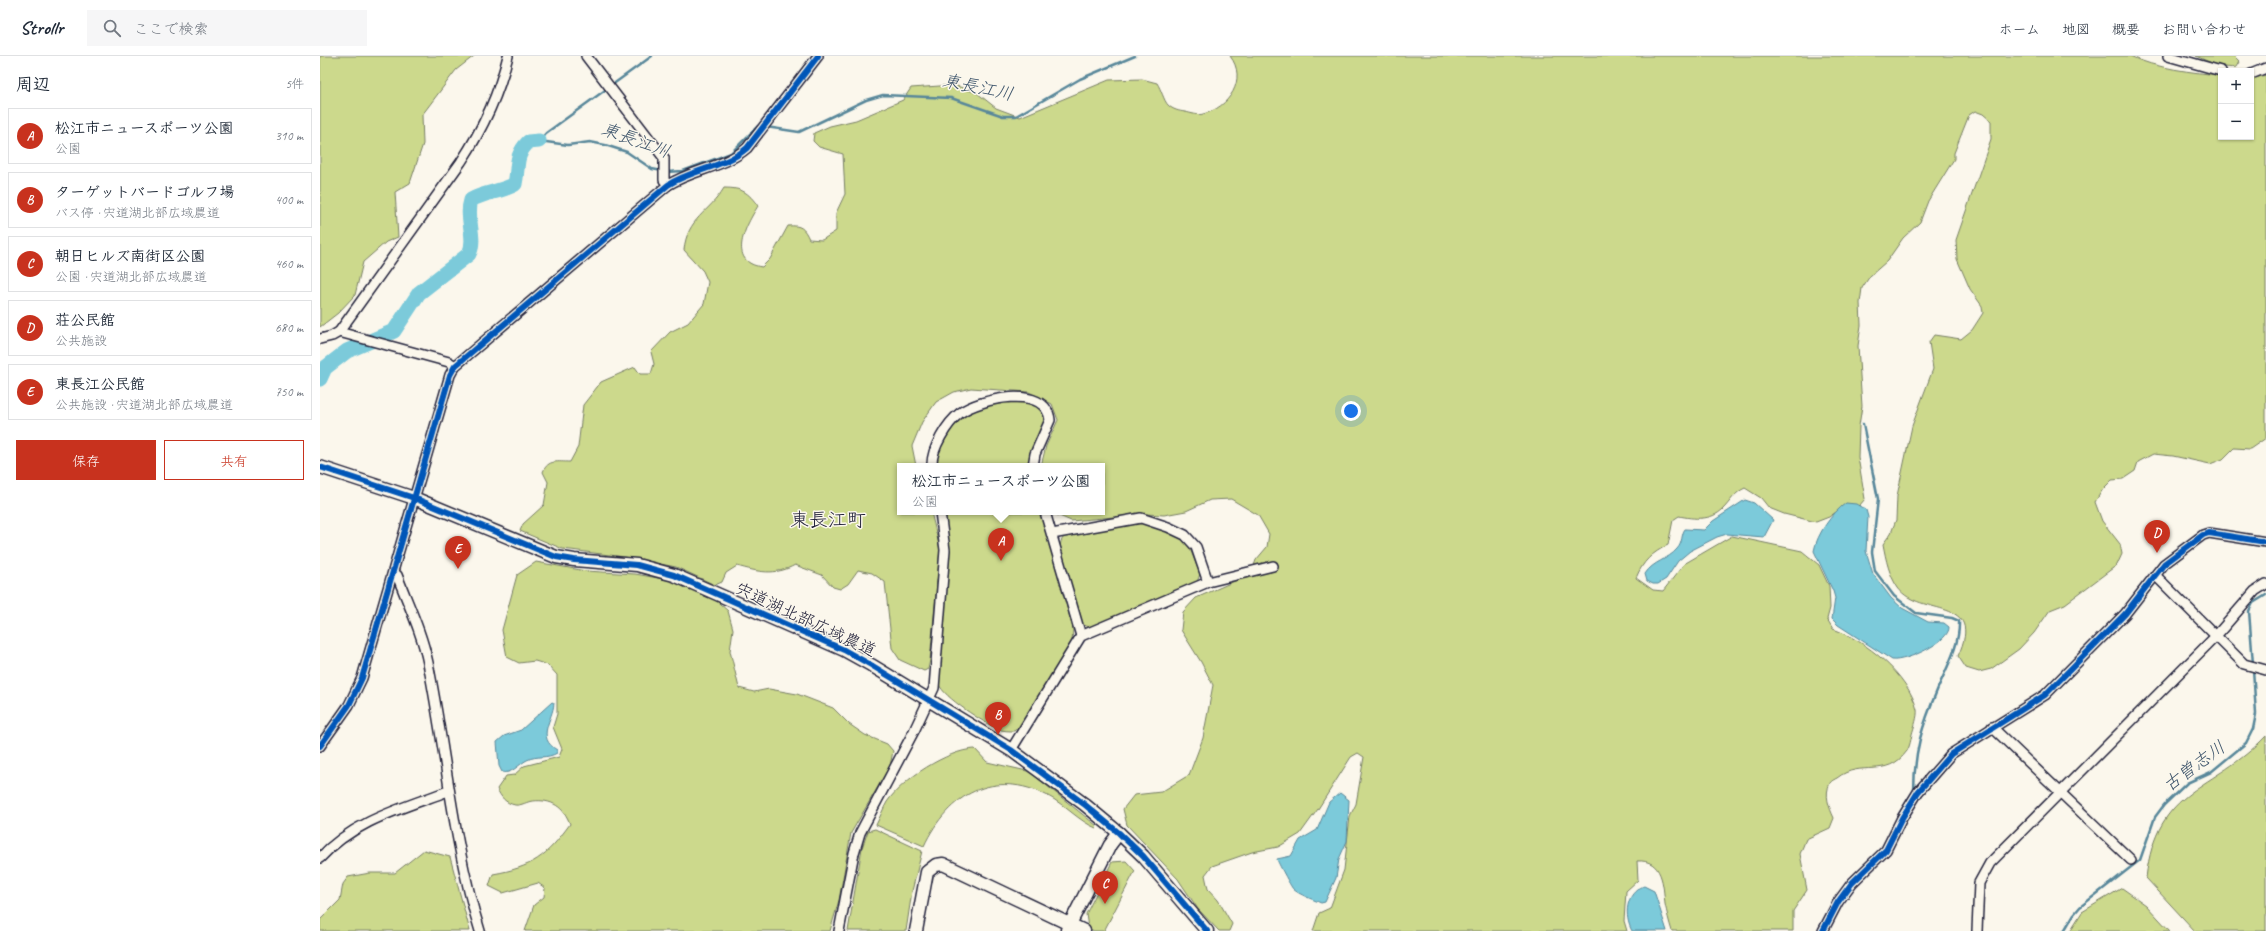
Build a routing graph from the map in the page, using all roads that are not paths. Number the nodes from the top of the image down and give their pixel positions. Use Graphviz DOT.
graph roads {
  1 [pos="508,56"];
  2 [pos="586,56"];
  3 [pos="818,56"];
  4 [pos="2168,56"];
  5 [pos="2266,68"];
  6 [pos="2218,70"];
  7 [pos="2254,73"];
  8 [pos="668,184"];
  9 [pos="339,332"];
  10 [pos="320,339"];
  11 [pos="455,366"];
  12 [pos="933,463"];
  13 [pos="1034,463"];
  14 [pos="320,467"];
  15 [pos="414,498"];
  16 [pos="940,515"];
  17 [pos="1046,515"];
  18 [pos="1052,534"];
  19 [pos="2266,542"];
  20 [pos="1273,566"];
  21 [pos="394,574"];
  22 [pos="2156,576"];
  23 [pos="1208,582"];
  24 [pos="2266,584"];
  25 [pos="1081,636"];
  26 [pos="2216,636"];
  27 [pos="2266,670"];
  28 [pos="928,698"];
  29 [pos="1992,727"];
  30 [pos="320,746"];
  31 [pos="1011,750"];
  32 [pos="448,791"];
  33 [pos="2060,792"];
  34 [pos="1119,833"];
  35 [pos="320,858"];
  36 [pos="2131,860"];
  37 [pos="1069,928"];
  38 [pos="480,931"];
  39 [pos="839,931"];
  40 [pos="916,931"];
  41 [pos="1084,931"];
  42 [pos="1207,931"];
  43 [pos="1823,931"];
  44 [pos="1976,931"];
  1 -- 9 [label="street"];
  2 -- 8 [label="street"];
  3 -- 8 [label="street"];
  4 -- 6 [label="street"];
  5 -- 7 [label="street"];
  8 -- 11 [label="street"];
  9 -- 10 [label="street"];
  9 -- 11 [label="street"];
  11 -- 15 [label="street"];
  12 -- 13 [label="street"];
  14 -- 15 [label="street, 宍道湖北部広域農道"];
  15 -- 21 [label="street"];
  15 -- 28 [label="street, 宍道湖北部広域農道"];
  16 -- 28 [label="street"];
  17 -- 18 [label="street"];
  18 -- 23 [label="street"];
  18 -- 25 [label="street"];
  19 -- 22 [label="street"];
  20 -- 23 [label="street"];
  21 -- 30 [label="street"];
  21 -- 32 [label="street"];
  22 -- 26 [label="street"];
  22 -- 29 [label="street"];
  23 -- 25 [label="street"];
  24 -- 26 [label="street"];
  25 -- 31 [label="street"];
  26 -- 27 [label="street"];
  26 -- 33 [label="street"];
  28 -- 31 [label="street, 宍道湖北部広域農道"];
  28 -- 39 [label="street"];
  29 -- 33 [label="street"];
  29 -- 43 [label="street"];
  31 -- 34 [label="street, 宍道湖北部広域農道"];
  32 -- 35 [label="street"];
  32 -- 38 [label="street"];
  33 -- 36 [label="street"];
  33 -- 44 [label="street"];
  34 -- 37 [label="street"];
  34 -- 42 [label="street, 宍道湖北部広域農道"];
  37 -- 40 [label="street"];
  37 -- 41 [label="street"];
}
